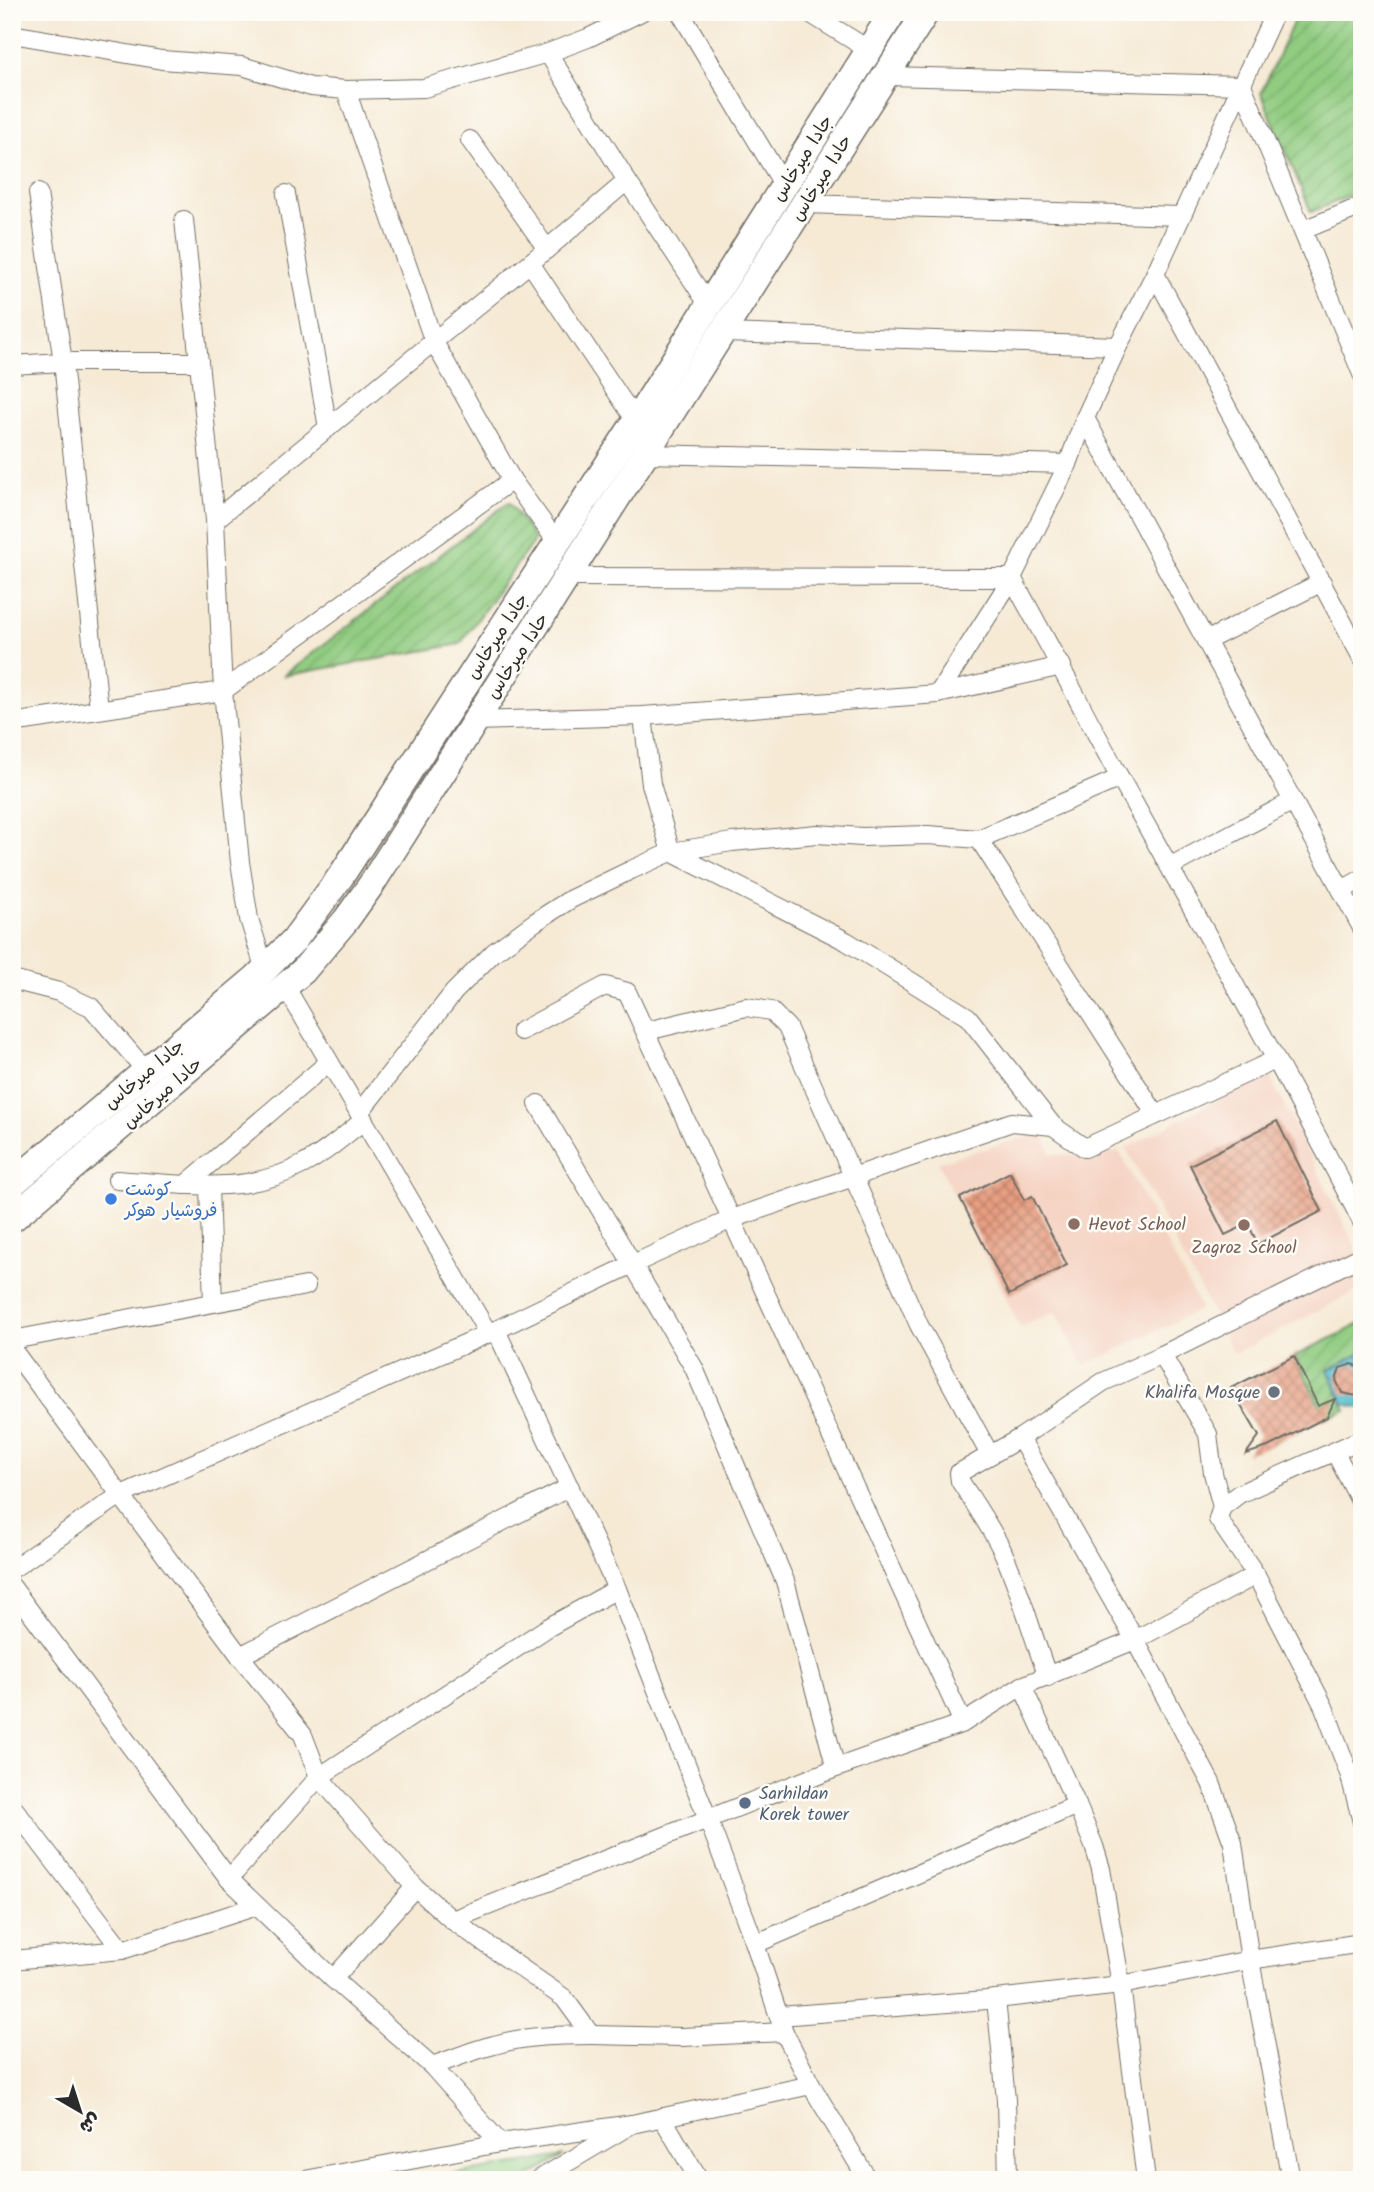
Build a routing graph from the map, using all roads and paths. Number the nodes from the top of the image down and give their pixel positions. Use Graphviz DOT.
graph roads {
  1 [pos="641,12"];
  2 [pos="680,12"];
  3 [pos="808,12"];
  4 [pos="893,12"];
  5 [pos="926,12"];
  6 [pos="1275,12"];
  7 [pos="12,34"];
  8 [pos="869,50"];
  9 [pos="548,53"];
  10 [pos="886,76"];
  11 [pos="1242,85"];
  12 [pos="346,90"];
  13 [pos="470,140"];
  14 [pos="627,181"];
  15 [pos="784,186"];
  16 [pos="38,193"];
  17 [pos="286,194"];
  18 [pos="805,204"];
  19 [pos="1362,206"];
  20 [pos="1180,216"];
  21 [pos="184,220"];
  22 [pos="1303,230"];
  23 [pos="547,249"];
  24 [pos="530,263"];
  25 [pos="1154,274"];
  26 [pos="708,304"];
  27 [pos="723,333"];
  28 [pos="434,342"];
  29 [pos="1118,346"];
  30 [pos="63,362"];
  31 [pos="199,362"];
  32 [pos="12,365"];
  33 [pos="1362,374"];
  34 [pos="1085,418"];
  35 [pos="636,421"];
  36 [pos="328,428"];
  37 [pos="646,454"];
  38 [pos="1068,464"];
  39 [pos="513,480"];
  40 [pos="215,520"];
  41 [pos="558,542"];
  42 [pos="567,577"];
  43 [pos="1012,578"];
  44 [pos="1322,582"];
  45 [pos="1362,617"];
  46 [pos="1345,626"];
  47 [pos="1206,641"];
  48 [pos="1362,658"];
  49 [pos="1062,666"];
  50 [pos="223,691"];
  51 [pos="938,694"];
  52 [pos="99,709"];
  53 [pos="643,716"];
  54 [pos="475,721"];
  55 [pos="12,723"];
  56 [pos="1120,778"];
  57 [pos="1293,801"];
  58 [pos="979,839"];
  59 [pos="671,852"];
  60 [pos="1171,866"];
  61 [pos="1362,879"];
  62 [pos="1342,890"];
  63 [pos="1362,928"];
  64 [pos="265,970"];
  65 [pos="12,980"];
  66 [pos="285,986"];
  67 [pos="522,1031"];
  68 [pos="647,1031"];
  69 [pos="1275,1060"];
  70 [pos="329,1062"];
  71 [pos="147,1072"];
  72 [pos="538,1104"];
  73 [pos="1156,1115"];
  74 [pos="361,1117"];
  75 [pos="1053,1126"];
  76 [pos="856,1178"];
  77 [pos="117,1180"];
  78 [pos="12,1184"];
  79 [pos="185,1185"];
  80 [pos="209,1187"];
  81 [pos="12,1219"];
  82 [pos="732,1219"];
  83 [pos="1361,1219"];
  84 [pos="1362,1256"];
  85 [pos="633,1264"];
  86 [pos="306,1286"];
  87 [pos="213,1303"];
  88 [pos="492,1331"];
  89 [pos="12,1340"];
  90 [pos="12,1349"];
  91 [pos="1162,1355"];
  92 [pos="1020,1438"];
  93 [pos="1362,1439"];
  94 [pos="1335,1452"];
  95 [pos="990,1455"];
  96 [pos="570,1487"];
  97 [pos="119,1496"];
  98 [pos="1362,1505"];
  99 [pos="1222,1507"];
  100 [pos="12,1569"];
  101 [pos="1256,1575"];
  102 [pos="12,1587"];
  103 [pos="617,1589"];
  104 [pos="1135,1640"];
  105 [pos="240,1656"];
  106 [pos="1048,1676"];
  107 [pos="1022,1686"];
  108 [pos="963,1723"];
  109 [pos="836,1768"];
  110 [pos="319,1777"];
  111 [pos="1077,1805"];
  112 [pos="12,1806"];
  113 [pos="708,1819"];
  114 [pos="1362,1822"];
  115 [pos="229,1879"];
  116 [pos="415,1886"];
  117 [pos="257,1906"];
  118 [pos="452,1920"];
  119 [pos="1362,1943"];
  120 [pos="755,1944"];
  121 [pos="122,1950"];
  122 [pos="12,1960"];
  123 [pos="1251,1960"];
  124 [pos="333,1979"];
  125 [pos="1121,1984"];
  126 [pos="996,1999"];
  127 [pos="782,2024"];
  128 [pos="591,2035"];
  129 [pos="432,2066"];
  130 [pos="811,2085"];
  131 [pos="662,2117"];
  132 [pos="632,2123"];
  133 [pos="500,2143"];
  134 [pos="304,2180"];
  135 [pos="538,2180"];
  136 [pos="699,2180"];
  137 [pos="868,2180"];
  138 [pos="1008,2180"];
  139 [pos="1146,2180"];
  140 [pos="1291,2180"];
  1 -- 9 [label="street"];
  2 -- 15 [label="street"];
  3 -- 8 [label="street"];
  4 -- 8 [label="main road, جادا ميرخاس"];
  5 -- 10 [label="main road, حادا ميرخاس"];
  6 -- 11 [label="street"];
  7 -- 12 [label="street"];
  8 -- 15 [label="main road, جادا ميرخاس"];
  9 -- 12 [label="street"];
  9 -- 14 [label="street"];
  10 -- 11 [label="street"];
  10 -- 18 [label="main road, حادا ميرخاس"];
  11 -- 20 [label="street"];
  11 -- 22 [label="street"];
  12 -- 28 [label="street"];
  13 -- 23 [label="street"];
  14 -- 23 [label="street"];
  14 -- 26 [label="street"];
  15 -- 26 [label="main road, جادا ميرخاس"];
  16 -- 30 [label="street"];
  17 -- 36 [label="street"];
  18 -- 20 [label="street"];
  18 -- 27 [label="main road, حادا ميرخاس"];
  19 -- 22 [label="street"];
  20 -- 25 [label="street"];
  21 -- 31 [label="street"];
  22 -- 33 [label="street"];
  23 -- 24 [label="street"];
  24 -- 28 [label="street"];
  24 -- 35 [label="street"];
  25 -- 29 [label="street"];
  25 -- 44 [label="street"];
  26 -- 35 [label="main road, جادا ميرخاس"];
  27 -- 29 [label="street"];
  27 -- 37 [label="main road, حادا ميرخاس"];
  28 -- 36 [label="street"];
  28 -- 39 [label="street"];
  29 -- 34 [label="street"];
  30 -- 31 [label="street"];
  30 -- 32 [label="street"];
  30 -- 52 [label="street"];
  31 -- 40 [label="street"];
  34 -- 38 [label="street"];
  34 -- 47 [label="street"];
  35 -- 41 [label="main road, جادا ميرخاس"];
  36 -- 40 [label="street"];
  37 -- 38 [label="street"];
  37 -- 42 [label="main road, حادا ميرخاس"];
  38 -- 43 [label="street"];
  39 -- 41 [label="street"];
  39 -- 50 [label="street"];
  40 -- 50 [label="street"];
  41 -- 64 [label="main road, جادا ميرخاس"];
  42 -- 43 [label="street"];
  42 -- 54 [label="main road, حادا ميرخاس"];
  43 -- 49 [label="street"];
  43 -- 51 [label="street"];
  44 -- 46 [label="street"];
  44 -- 47 [label="street"];
  45 -- 46 [label="street"];
  46 -- 48 [label="street"];
  47 -- 57 [label="street"];
  49 -- 51 [label="street"];
  49 -- 56 [label="street"];
  50 -- 52 [label="street"];
  50 -- 64 [label="street"];
  51 -- 53 [label="street"];
  52 -- 55 [label="street"];
  53 -- 54 [label="street"];
  53 -- 59 [label="street"];
  54 -- 66 [label="main road, حادا ميرخاس"];
  56 -- 58 [label="street"];
  56 -- 60 [label="street"];
  57 -- 60 [label="street"];
  57 -- 62 [label="street"];
  58 -- 59 [label="street"];
  58 -- 73 [label="street"];
  59 -- 74 [label="street"];
  59 -- 75 [label="street"];
  60 -- 69 [label="street"];
  61 -- 62 [label="street"];
  62 -- 63 [label="street"];
  64 -- 71 [label="main road, جادا ميرخاس"];
  65 -- 71 [label="street"];
  66 -- 70 [label="street"];
  66 -- 81 [label="main road, حادا ميرخاس"];
  67 -- 68 [label="street"];
  68 -- 76 [label="street"];
  68 -- 82 [label="street"];
  69 -- 73 [label="street"];
  69 -- 83 [label="street"];
  70 -- 74 [label="street"];
  70 -- 79 [label="street"];
  71 -- 78 [label="main road, جادا ميرخاس"];
  72 -- 85 [label="street"];
  73 -- 75 [label="street"];
  74 -- 80 [label="street"];
  74 -- 88 [label="street"];
  75 -- 76 [label="street"];
  76 -- 82 [label="street"];
  76 -- 95 [label="street"];
  77 -- 79 [label="street"];
  79 -- 80 [label="street"];
  80 -- 87 [label="street"];
  82 -- 85 [label="street"];
  82 -- 108 [label="street"];
  84 -- 91 [label="street"];
  85 -- 88 [label="street"];
  85 -- 109 [label="street"];
  86 -- 87 [label="street"];
  87 -- 89 [label="street"];
  88 -- 96 [label="street"];
  88 -- 97 [label="street"];
  90 -- 97 [label="street"];
  91 -- 92 [label="street"];
  91 -- 99 [label="street"];
  92 -- 95 [label="street"];
  92 -- 104 [label="street"];
  93 -- 94 [label="street"];
  94 -- 98 [label="street"];
  94 -- 99 [label="street"];
  95 -- 106 [label="street"];
  96 -- 103 [label="street"];
  96 -- 105 [label="street"];
  97 -- 100 [label="street"];
  97 -- 105 [label="street"];
  99 -- 101 [label="street"];
  101 -- 104 [label="street"];
  101 -- 114 [label="street"];
  102 -- 115 [label="street"];
  103 -- 110 [label="street"];
  103 -- 113 [label="street"];
  104 -- 106 [label="street"];
  104 -- 123 [label="street"];
  105 -- 110 [label="street"];
  106 -- 107 [label="street"];
  107 -- 108 [label="street"];
  107 -- 111 [label="street"];
  108 -- 109 [label="street"];
  109 -- 113 [label="street"];
  110 -- 115 [label="street"];
  110 -- 116 [label="street"];
  111 -- 120 [label="street"];
  111 -- 125 [label="street"];
  112 -- 121 [label="street"];
  113 -- 118 [label="street"];
  113 -- 120 [label="street"];
  115 -- 117 [label="street"];
  116 -- 118 [label="street"];
  116 -- 124 [label="street"];
  117 -- 121 [label="street"];
  117 -- 124 [label="street"];
  118 -- 128 [label="street"];
  119 -- 123 [label="street"];
  120 -- 127 [label="street"];
  121 -- 122 [label="street"];
  123 -- 125 [label="street"];
  123 -- 140 [label="street"];
  124 -- 129 [label="street"];
  125 -- 126 [label="street"];
  125 -- 139 [label="street"];
  126 -- 127 [label="street"];
  126 -- 138 [label="street"];
  127 -- 128 [label="street"];
  127 -- 130 [label="street"];
  128 -- 129 [label="street"];
  129 -- 133 [label="street"];
  130 -- 131 [label="street"];
  130 -- 137 [label="street"];
  131 -- 132 [label="street"];
  131 -- 136 [label="street"];
  132 -- 133 [label="street"];
  132 -- 135 [label="street"];
  133 -- 134 [label="street"];
}
